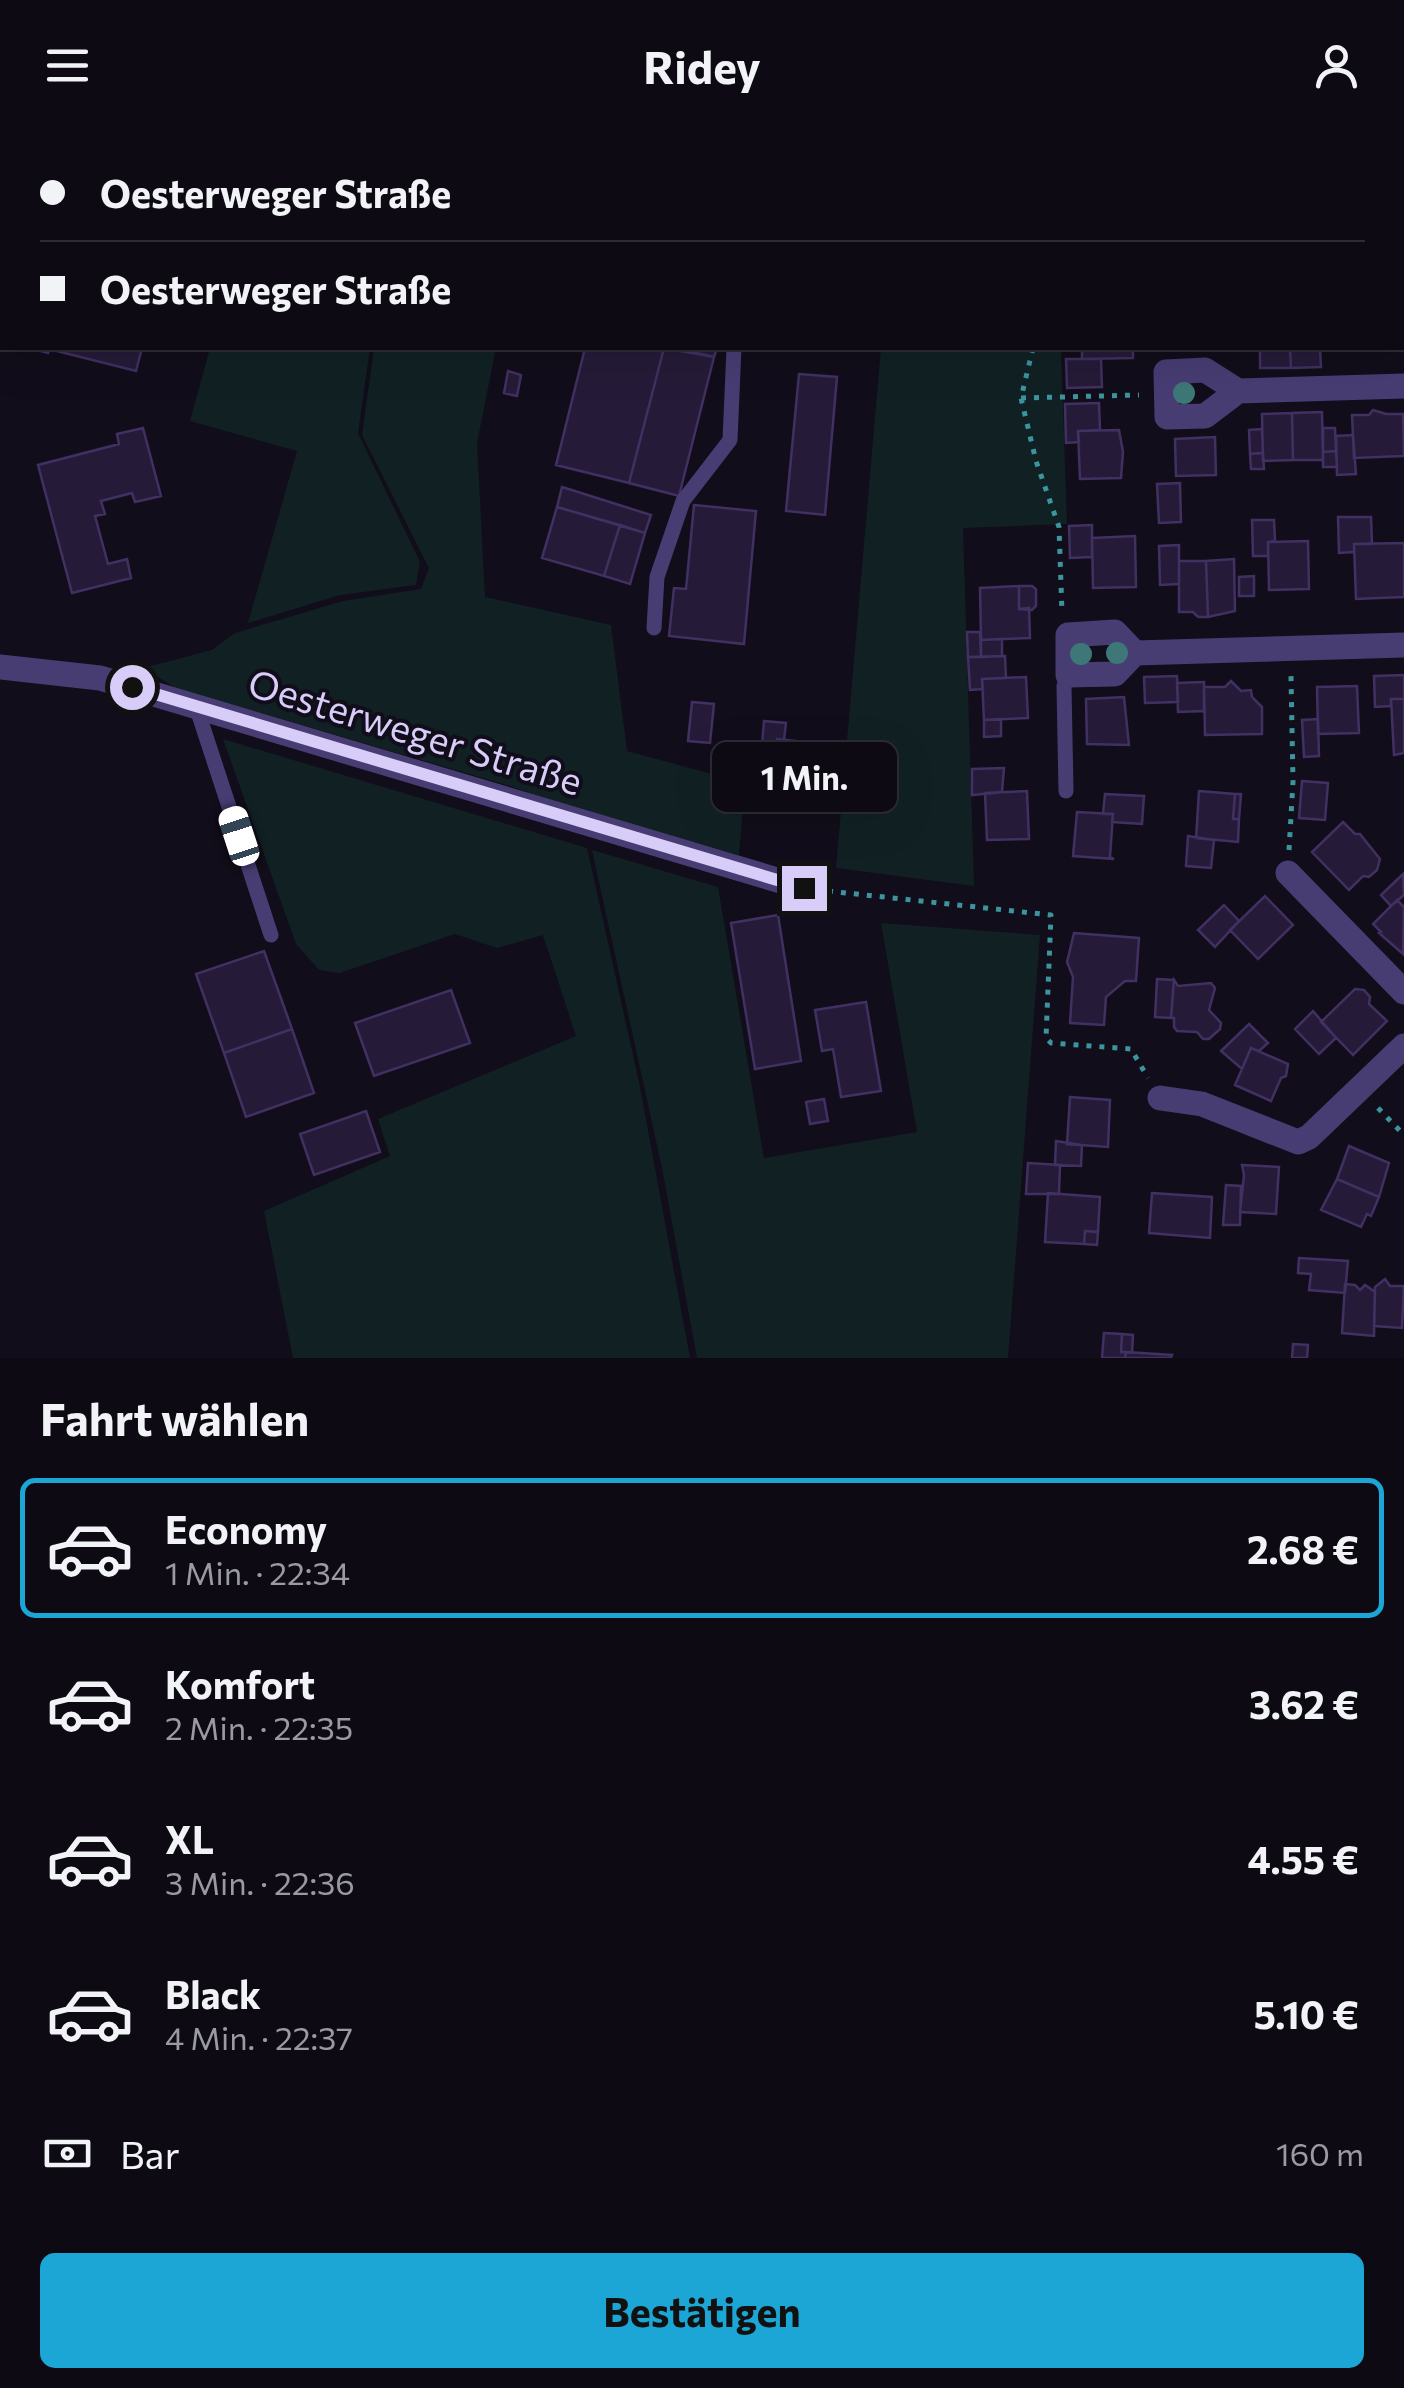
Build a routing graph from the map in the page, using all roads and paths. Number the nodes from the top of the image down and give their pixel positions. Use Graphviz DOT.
graph roads {
  1 [pos="734,350"];
  2 [pos="1033,350"];
  3 [pos="1404,386"];
  4 [pos="1238,391"];
  5 [pos="1167,394"];
  6 [pos="1021,398"];
  7 [pos="654,628"];
  8 [pos="1068,635"];
  9 [pos="1404,645"];
  10 [pos="1290,648"];
  11 [pos="1135,653"];
  12 [pos="0,666"];
  13 [pos="1068,675"];
  14 [pos="196,706"];
  15 [pos="1066,791"];
  16 [pos="1288,872"];
  17 [pos="804,888"];
  18 [pos="271,934"];
  19 [pos="1404,992"];
  20 [pos="1404,1046"];
  21 [pos="1360,1089"];
  22 [pos="1160,1098"];
  23 [pos="1404,1135"];
  1 -- 7 [label="lane"];
  2 -- 6 [label="path"];
  3 -- 4 [label="street"];
  4 -- 5 [label="street"];
  4 -- 5 [label="street"];
  5 -- 6 [label="path"];
  6 -- 8 [label="path"];
  8 -- 11 [label="street"];
  8 -- 13 [label="street"];
  9 -- 10 [label="street"];
  10 -- 11 [label="street"];
  10 -- 16 [label="path"];
  11 -- 13 [label="street"];
  12 -- 14 [label="street, Oesterweger Straße"];
  13 -- 15 [label="lane"];
  14 -- 17 [label="street, Oesterweger Straße"];
  14 -- 18 [label="lane"];
  16 -- 19 [label="street"];
  17 -- 22 [label="path"];
  20 -- 21 [label="street"];
  21 -- 22 [label="street"];
  21 -- 23 [label="path"];
}
